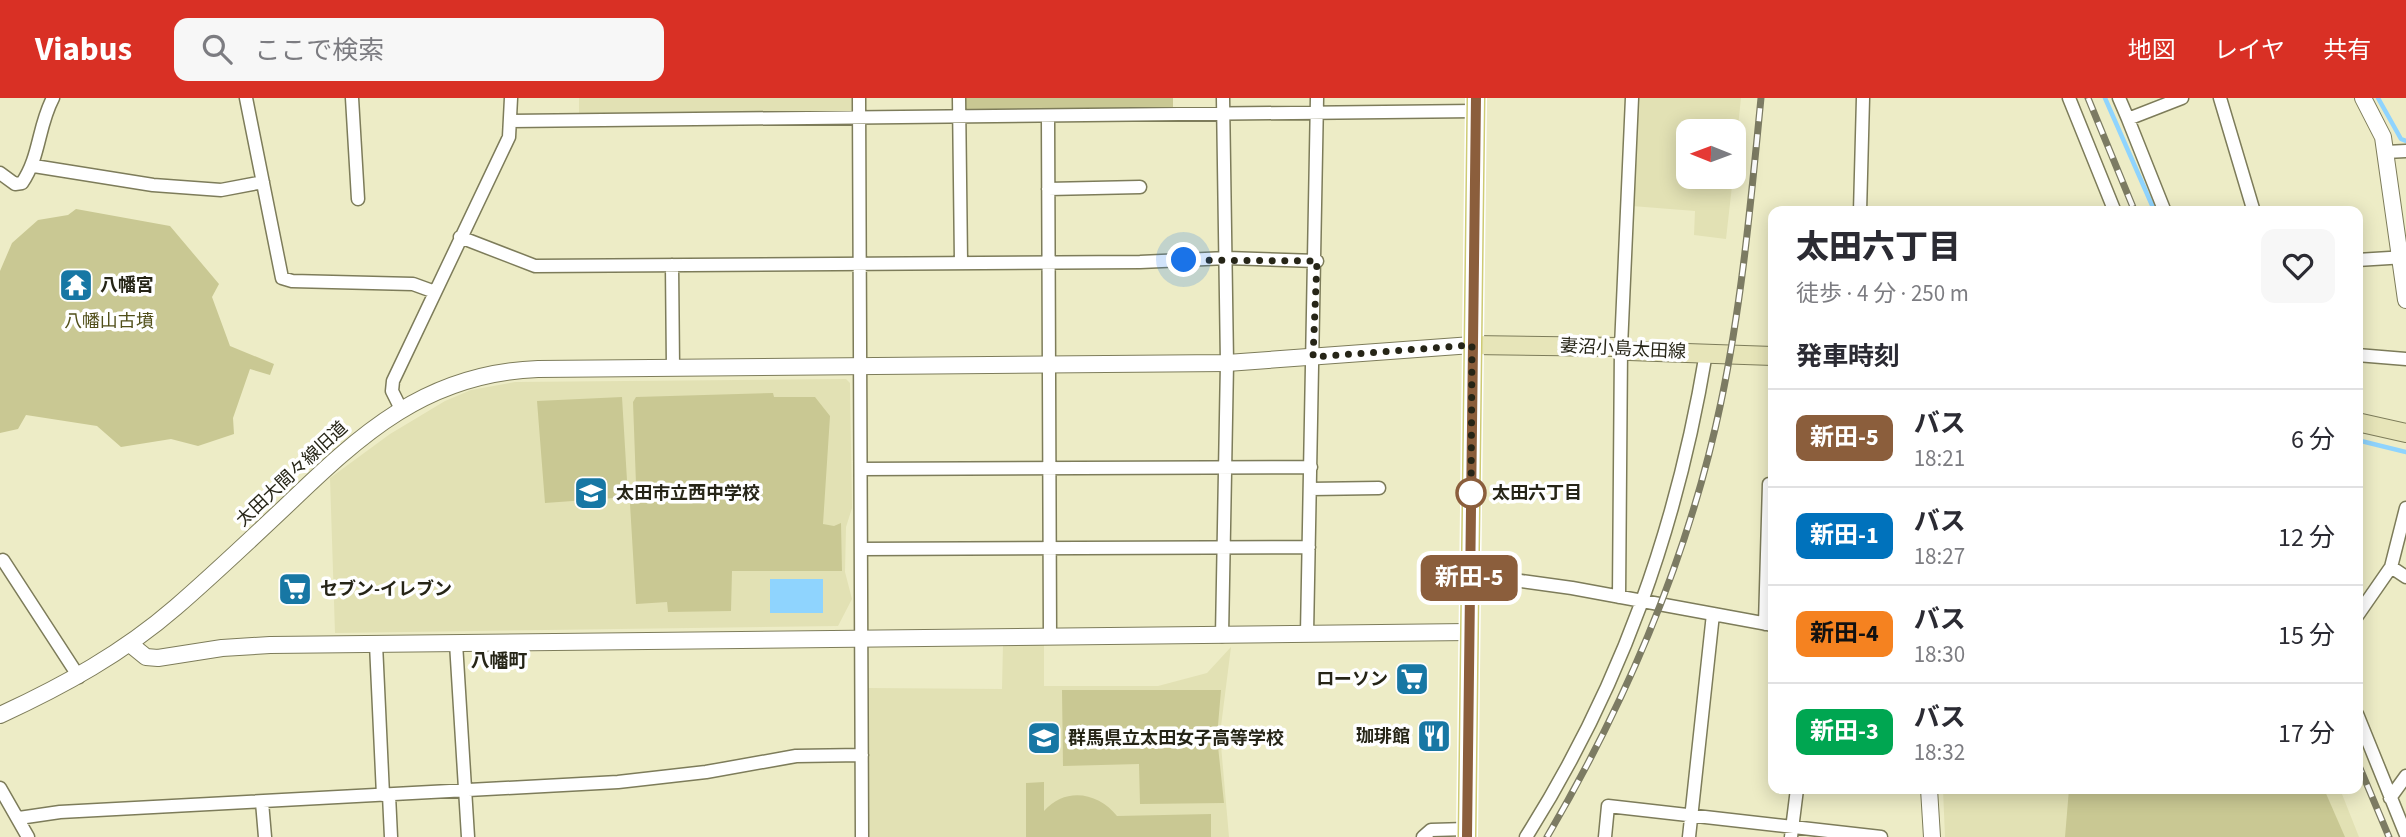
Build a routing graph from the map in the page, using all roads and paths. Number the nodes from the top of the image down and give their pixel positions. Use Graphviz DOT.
graph roads {
  1 [pos="53,98"];
  2 [pos="246,98"];
  3 [pos="352,98"];
  4 [pos="511,98"];
  5 [pos="859,98"];
  6 [pos="959,98"];
  7 [pos="1223,98"];
  8 [pos="1317,98"];
  9 [pos="1632,98"];
  10 [pos="1863,98"];
  11 [pos="2069,98"];
  12 [pos="2119,98"];
  13 [pos="2182,98"];
  14 [pos="2220,98"];
  15 [pos="2363,98"];
  16 [pos="1476,105"];
  17 [pos="1318,114"];
  18 [pos="1223,116"];
  19 [pos="1048,117"];
  20 [pos="959,118"];
  21 [pos="859,119"];
  22 [pos="2128,119"];
  23 [pos="510,121"];
  24 [pos="2406,151"];
  25 [pos="2386,152"];
  26 [pos="34,166"];
  27 [pos="0,173"];
  28 [pos="263,183"];
  29 [pos="1140,187"];
  30 [pos="1048,189"];
  31 [pos="358,199"];
  32 [pos="1860,206"];
  33 [pos="2113,206"];
  34 [pos="2163,206"];
  35 [pos="2252,206"];
  36 [pos="460,237"];
  37 [pos="2403,257"];
  38 [pos="1227,258"];
  39 [pos="2363,260"];
  40 [pos="1317,261"];
  41 [pos="861,262"];
  42 [pos="961,262"];
  43 [pos="1048,262"];
  44 [pos="672,265"];
  45 [pos="435,292"];
  46 [pos="2406,300"];
  47 [pos="1472,345"];
  48 [pos="1621,347"];
  49 [pos="1706,353"];
  50 [pos="2363,355"];
  51 [pos="1768,356"];
  52 [pos="1313,357"];
  53 [pos="2406,359"];
  54 [pos="1227,363"];
  55 [pos="861,367"];
  56 [pos="1049,367"];
  57 [pos="673,368"];
  58 [pos="401,410"];
  59 [pos="2363,423"];
  60 [pos="2406,433"];
  61 [pos="1224,467"];
  62 [pos="1311,467"];
  63 [pos="861,469"];
  64 [pos="1049,469"];
  65 [pos="1379,488"];
  66 [pos="1310,489"];
  67 [pos="2406,508"];
  68 [pos="1223,547"];
  69 [pos="1309,547"];
  70 [pos="1050,548"];
  71 [pos="862,549"];
  72 [pos="3,560"];
  73 [pos="2390,567"];
  74 [pos="1469,574"];
  75 [pos="2406,577"];
  76 [pos="1619,597"];
  77 [pos="1644,602"];
  78 [pos="2363,607"];
  79 [pos="1713,614"];
  80 [pos="1768,625"];
  81 [pos="1469,632"];
  82 [pos="1307,635"];
  83 [pos="1050,636"];
  84 [pos="1222,636"];
  85 [pos="862,639"];
  86 [pos="130,643"];
  87 [pos="456,643"];
  88 [pos="376,644"];
  89 [pos="79,677"];
  90 [pos="0,715"];
  91 [pos="2363,729"];
  92 [pos="862,755"];
  93 [pos="2406,776"];
  94 [pos="0,788"];
  95 [pos="466,790"];
  96 [pos="1796,794"];
  97 [pos="1929,794"];
  98 [pos="386,795"];
  99 [pos="2390,798"];
  100 [pos="262,802"];
  101 [pos="1691,815"];
  102 [pos="19,818"];
  103 [pos="1792,832"];
  104 [pos="1467,833"];
  105 [pos="2406,835"];
  106 [pos="28,837"];
  107 [pos="265,837"];
  108 [pos="391,837"];
  109 [pos="468,837"];
  110 [pos="862,837"];
  111 [pos="1423,837"];
  112 [pos="1526,837"];
  113 [pos="1605,837"];
  114 [pos="1689,837"];
  115 [pos="1881,837"];
  116 [pos="1932,837"];
  1 -- 26 [label="street"];
  2 -- 28 [label="street"];
  3 -- 31 [label="street"];
  4 -- 23 [label="street"];
  5 -- 21 [label="street"];
  6 -- 20 [label="street"];
  7 -- 18 [label="street"];
  8 -- 17 [label="street"];
  9 -- 48 [label="street"];
  10 -- 32 [label="street"];
  11 -- 33 [label="street"];
  12 -- 22 [label="street"];
  13 -- 22 [label="street"];
  14 -- 35 [label="street"];
  15 -- 25 [label="street"];
  16 -- 17 [label="street"];
  16 -- 47 [label="main road"];
  17 -- 18 [label="street"];
  17 -- 40 [label="street"];
  18 -- 19 [label="street"];
  18 -- 38 [label="street"];
  19 -- 20 [label="street"];
  19 -- 30 [label="street"];
  20 -- 21 [label="street"];
  20 -- 42 [label="street"];
  21 -- 23 [label="street"];
  21 -- 41 [label="street"];
  22 -- 34 [label="street"];
  23 -- 36 [label="street"];
  24 -- 25 [label="street"];
  25 -- 37 [label="street"];
  26 -- 27 [label="street"];
  26 -- 28 [label="street"];
  28 -- 45 [label="street"];
  29 -- 30 [label="street"];
  30 -- 43 [label="street"];
  36 -- 44 [label="street"];
  36 -- 45 [label="street"];
  37 -- 39 [label="street"];
  37 -- 46 [label="street"];
  38 -- 40 [label="street"];
  38 -- 43 [label="street"];
  38 -- 54 [label="street"];
  40 -- 52 [label="street"];
  41 -- 42 [label="street"];
  41 -- 44 [label="street"];
  41 -- 55 [label="street"];
  42 -- 43 [label="street"];
  43 -- 56 [label="street"];
  44 -- 57 [label="street"];
  45 -- 58 [label="street"];
  47 -- 48 [label="main road, 妻沼小島太田線"];
  47 -- 52 [label="street, 太田大間々線旧道"];
  47 -- 74 [label="main road"];
  48 -- 49 [label="main road, 妻沼小島太田線"];
  48 -- 76 [label="street"];
  49 -- 51 [label="main road, 妻沼小島太田線"];
  49 -- 77 [label="street"];
  50 -- 53 [label="street"];
  52 -- 54 [label="street, 太田大間々線旧道"];
  52 -- 62 [label="street"];
  54 -- 56 [label="street, 太田大間々線旧道"];
  54 -- 61 [label="street"];
  55 -- 56 [label="street, 太田大間々線旧道"];
  55 -- 57 [label="street, 太田大間々線旧道"];
  55 -- 63 [label="street"];
  56 -- 64 [label="street"];
  57 -- 58 [label="street, 太田大間々線旧道"];
  58 -- 86 [label="street, 太田大間々線旧道"];
  59 -- 60 [label="main road"];
  61 -- 62 [label="street"];
  61 -- 64 [label="street"];
  61 -- 68 [label="street"];
  62 -- 66 [label="street"];
  63 -- 64 [label="street"];
  63 -- 71 [label="street"];
  64 -- 70 [label="street"];
  65 -- 66 [label="street"];
  66 -- 69 [label="street"];
  67 -- 73 [label="street"];
  68 -- 69 [label="street"];
  68 -- 70 [label="street"];
  68 -- 84 [label="street"];
  69 -- 82 [label="street"];
  70 -- 71 [label="street"];
  70 -- 83 [label="street"];
  71 -- 85 [label="street"];
  72 -- 89 [label="street"];
  73 -- 75 [label="street"];
  73 -- 78 [label="street"];
  74 -- 76 [label="street"];
  74 -- 81 [label="main road"];
  76 -- 77 [label="street"];
  77 -- 79 [label="street"];
  77 -- 112 [label="street"];
  79 -- 80 [label="street"];
  79 -- 101 [label="street"];
  81 -- 82 [label="street"];
  81 -- 104 [label="main road"];
  82 -- 84 [label="street"];
  83 -- 84 [label="street"];
  83 -- 85 [label="street"];
  85 -- 87 [label="street"];
  85 -- 92 [label="street"];
  86 -- 88 [label="street"];
  86 -- 89 [label="street, 太田大間々線旧道"];
  87 -- 88 [label="street"];
  87 -- 95 [label="street"];
  88 -- 98 [label="street"];
  89 -- 90 [label="street, 太田大間々線旧道"];
  91 -- 99 [label="street"];
  92 -- 95 [label="street"];
  92 -- 110 [label="street"];
  93 -- 99 [label="street"];
  94 -- 102 [label="street"];
  95 -- 98 [label="street"];
  95 -- 109 [label="street"];
  96 -- 103 [label="street"];
  97 -- 116 [label="street"];
  98 -- 100 [label="street"];
  98 -- 108 [label="street"];
  99 -- 105 [label="street"];
  100 -- 102 [label="street"];
  100 -- 107 [label="street"];
  101 -- 103 [label="street"];
  101 -- 113 [label="street"];
  101 -- 114 [label="street"];
  102 -- 106 [label="street"];
  103 -- 115 [label="street"];
  104 -- 111 [label="street"];
}
